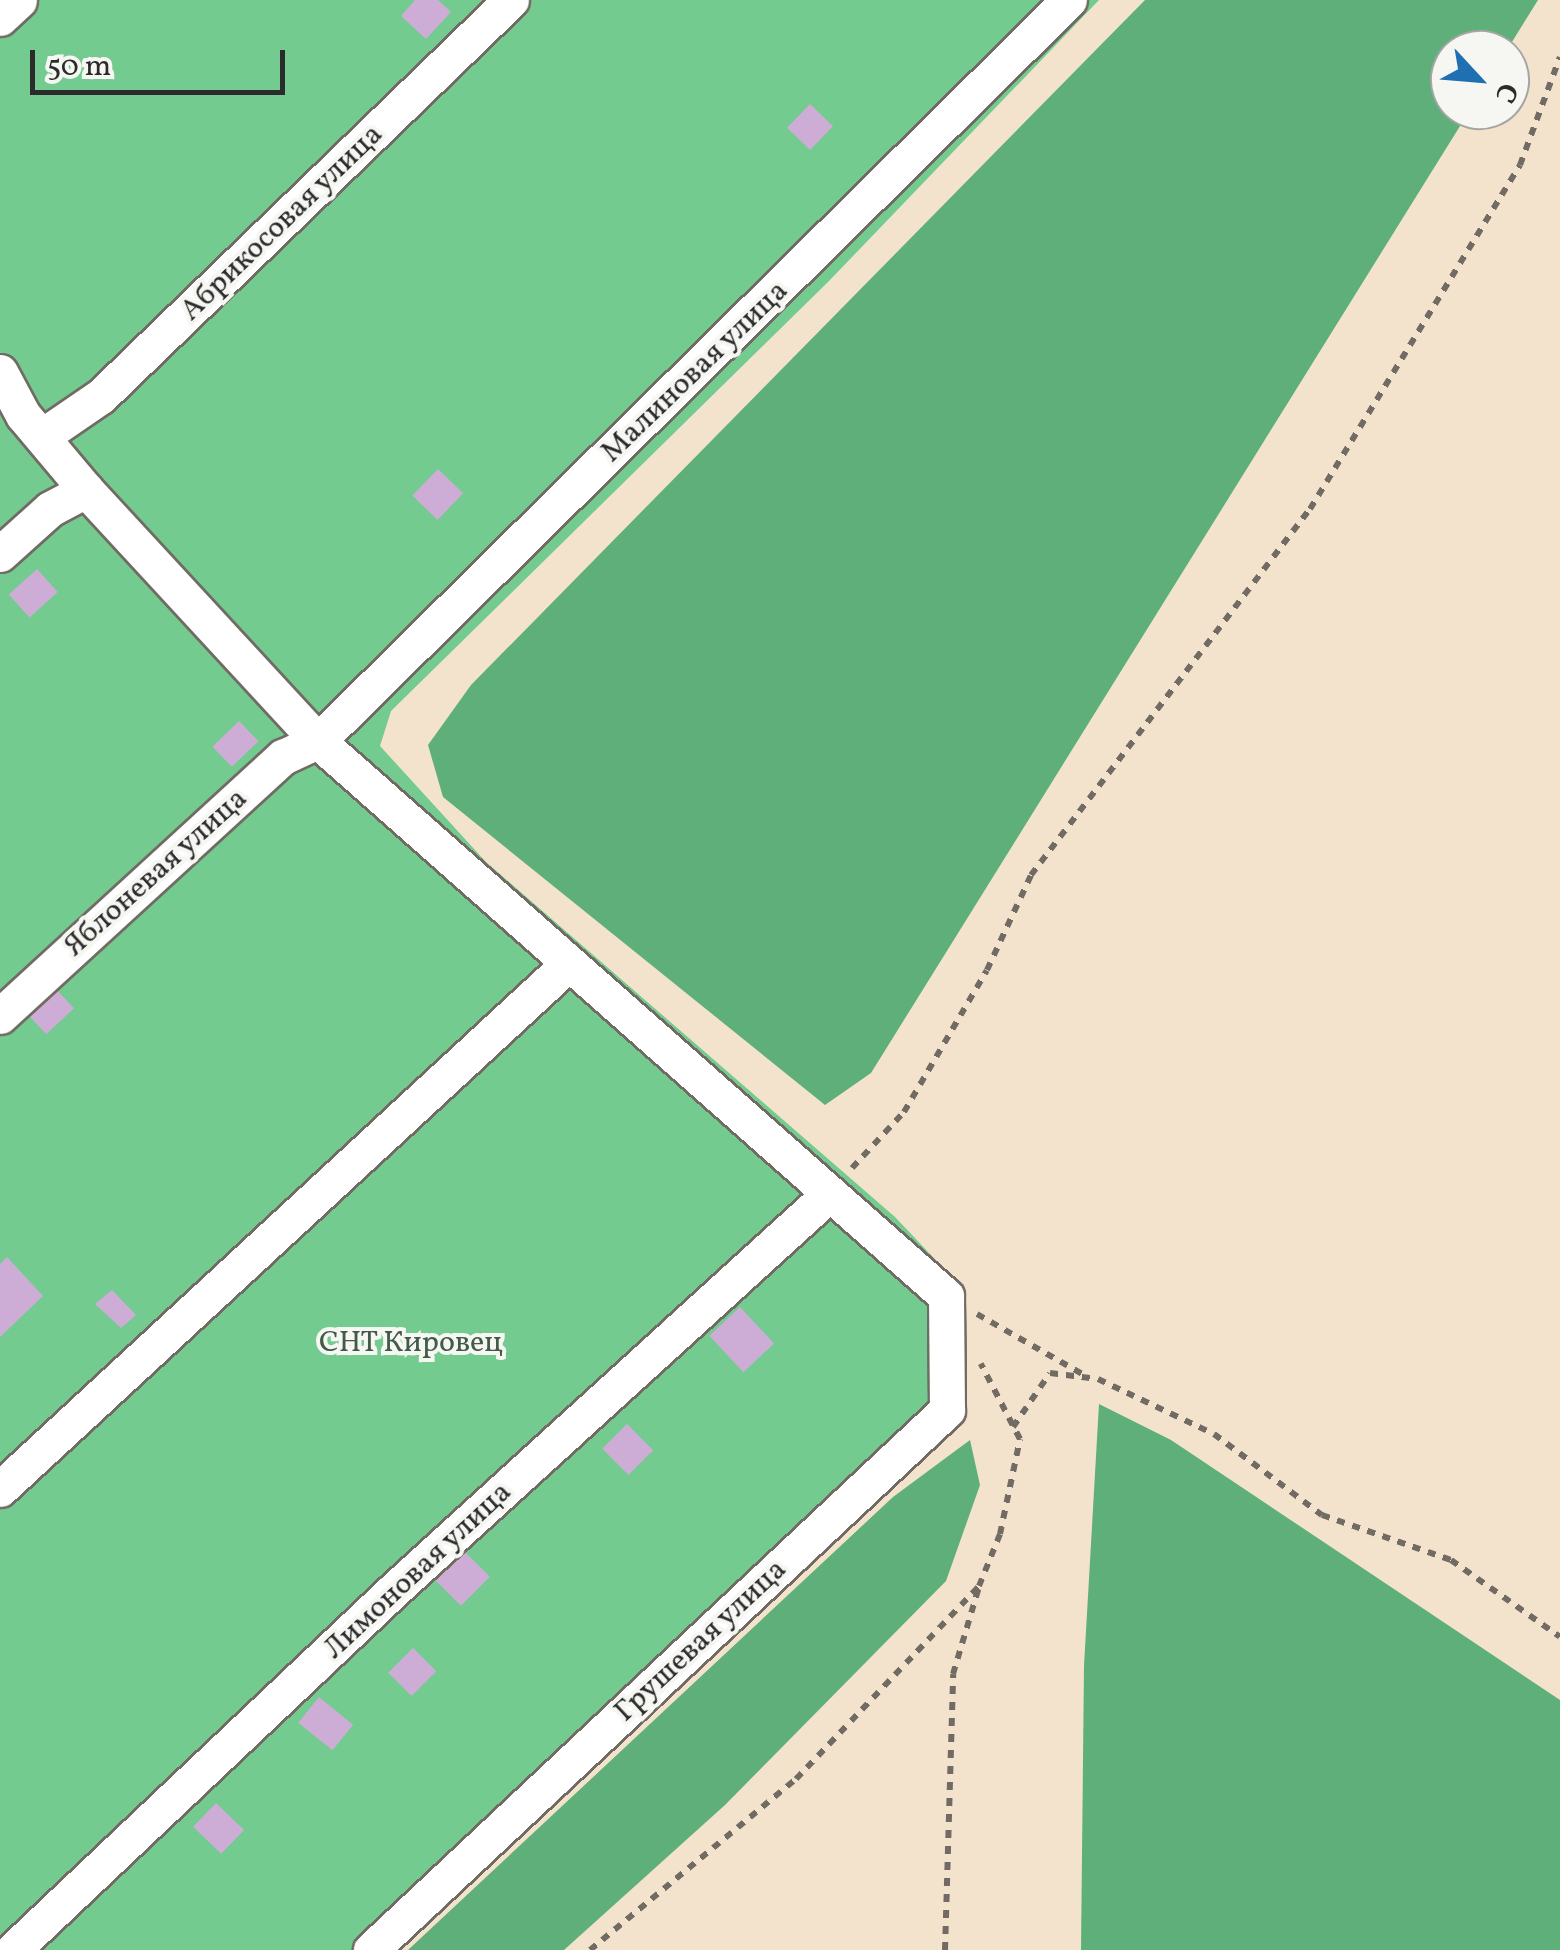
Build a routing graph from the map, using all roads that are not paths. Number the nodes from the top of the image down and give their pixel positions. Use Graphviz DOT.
graph roads {
  1 [pos="19,0"];
  2 [pos="511,0"];
  3 [pos="1068,0"];
  4 [pos="0,18"];
  5 [pos="0,372"];
  6 [pos="44,436"];
  7 [pos="86,490"];
  8 [pos="0,554"];
  9 [pos="318,741"];
  10 [pos="567,965"];
  11 [pos="0,1016"];
  12 [pos="827,1196"];
  13 [pos="0,1488"];
  14 [pos="14,1950"];
  15 [pos="372,1950"];
  1 -- 4 [label="street"];
  2 -- 6 [label="street, Абрикосовая улица"];
  3 -- 9 [label="street, Малиновая улица"];
  5 -- 6 [label="street"];
  6 -- 7 [label="street"];
  7 -- 8 [label="street"];
  7 -- 9 [label="street"];
  9 -- 10 [label="street"];
  9 -- 11 [label="street, Яблоневая улица"];
  10 -- 12 [label="street"];
  10 -- 13 [label="street"];
  12 -- 14 [label="street, Лимоновая улица"];
  12 -- 15 [label="street, Грушевая улица"];
}
